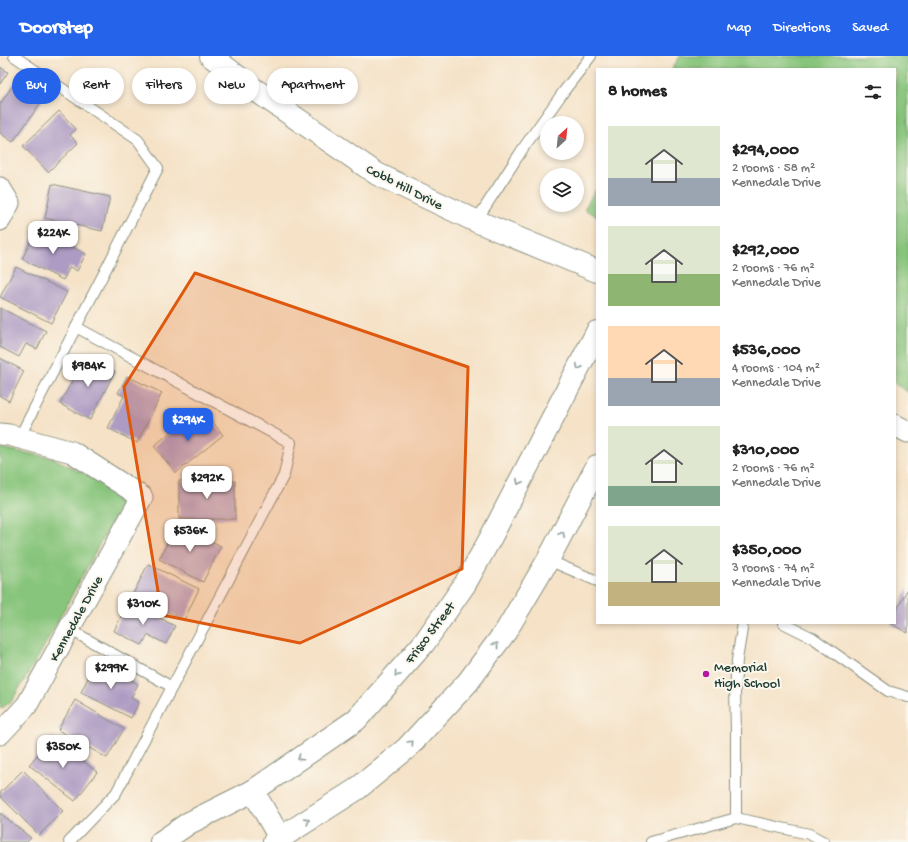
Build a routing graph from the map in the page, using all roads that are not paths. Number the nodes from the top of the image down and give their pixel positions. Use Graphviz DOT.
graph roads {
  1 [pos="14,56"];
  2 [pos="211,56"];
  3 [pos="592,56"];
  4 [pos="476,221"];
  5 [pos="596,271"];
  6 [pos="76,327"];
  7 [pos="596,334"];
  8 [pos="896,426"];
  9 [pos="908,432"];
  10 [pos="10,436"];
  11 [pos="596,468"];
  12 [pos="548,560"];
  13 [pos="596,581"];
  14 [pos="743,624"];
  15 [pos="785,624"];
  16 [pos="69,629"];
  17 [pos="172,687"];
  18 [pos="908,697"];
  19 [pos="0,734"];
  20 [pos="253,790"];
  21 [pos="736,818"];
  22 [pos="280,841"];
  23 [pos="69,842"];
  24 [pos="161,842"];
  25 [pos="651,842"];
  26 [pos="824,842"];
  1 -- 6 [label="lane"];
  2 -- 4 [label="street, Cobb Hill Drive"];
  3 -- 4 [label="lane"];
  4 -- 5 [label="street, Cobb Hill Drive"];
  6 -- 10 [label="lane"];
  6 -- 17 [label="lane"];
  7 -- 20 [label="street, Frisco Street, one-way"];
  8 -- 9 [label="street"];
  10 -- 16 [label="street, Kennedale Drive"];
  12 -- 11 [label="street, one-way"];
  12 -- 13 [label="lane"];
  22 -- 12 [label="street, one-way"];
  14 -- 21 [label="lane"];
  15 -- 18 [label="lane"];
  16 -- 17 [label="lane"];
  16 -- 19 [label="street, Kennedale Drive"];
  17 -- 23 [label="lane"];
  20 -- 22 [label="street"];
  20 -- 24 [label="street, Frisco Street"];
  21 -- 25 [label="lane"];
  21 -- 26 [label="lane"];
}
